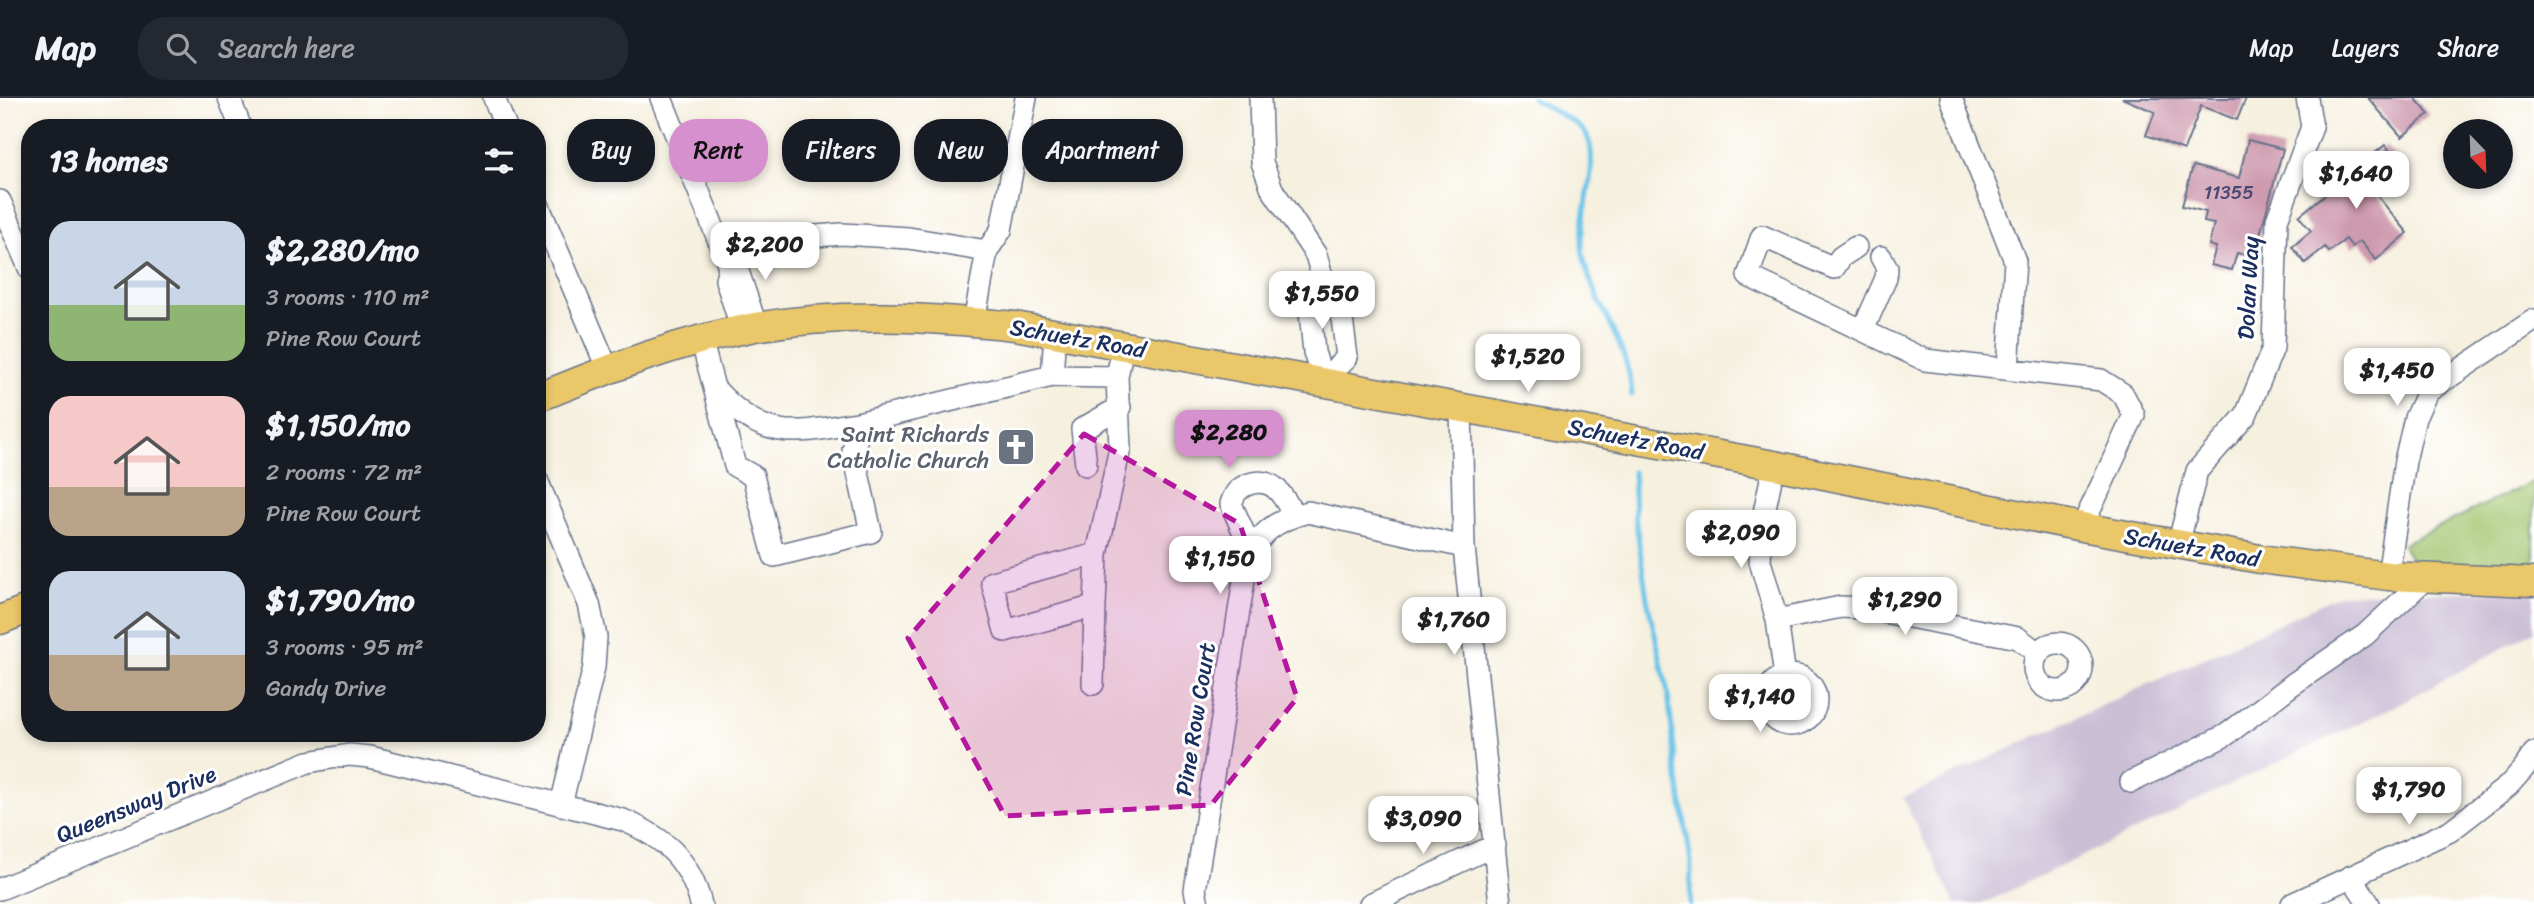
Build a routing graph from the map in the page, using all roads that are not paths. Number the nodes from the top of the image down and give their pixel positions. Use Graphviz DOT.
graph roads {
  1 [pos="229,98"];
  2 [pos="494,98"];
  3 [pos="661,98"];
  4 [pos="1026,98"];
  5 [pos="1260,98"];
  6 [pos="1951,98"];
  7 [pos="2307,98"];
  8 [pos="237,119"];
  9 [pos="502,119"];
  10 [pos="0,201"];
  11 [pos="546,223"];
  12 [pos="1856,247"];
  13 [pos="21,250"];
  14 [pos="987,251"];
  15 [pos="1881,257"];
  16 [pos="726,258"];
  17 [pos="1323,281"];
  18 [pos="2534,320"];
  19 [pos="974,322"];
  20 [pos="749,328"];
  21 [pos="1863,330"];
  22 [pos="1055,333"];
  23 [pos="701,339"];
  24 [pos="1123,346"];
  25 [pos="2008,369"];
  26 [pos="608,370"];
  27 [pos="1052,376"];
  28 [pos="1117,377"];
  29 [pos="1323,381"];
  30 [pos="715,388"];
  31 [pos="546,394"];
  32 [pos="1120,407"];
  33 [pos="1461,407"];
  34 [pos="862,422"];
  35 [pos="1774,465"];
  36 [pos="1086,466"];
  37 [pos="546,501"];
  38 [pos="1294,515"];
  39 [pos="2082,527"];
  40 [pos="1255,545"];
  41 [pos="2178,545"];
  42 [pos="1464,547"];
  43 [pos="1097,554"];
  44 [pos="2388,576"];
  45 [pos="2426,578"];
  46 [pos="2534,582"];
  47 [pos="1095,606"];
  48 [pos="21,612"];
  49 [pos="0,620"];
  50 [pos="1777,620"];
  51 [pos="2038,653"];
  52 [pos="1785,676"];
  53 [pos="1093,684"];
  54 [pos="2534,754"];
  55 [pos="2131,782"];
  56 [pos="561,805"];
  57 [pos="1495,845"];
  58 [pos="2351,876"];
  59 [pos="0,889"];
  60 [pos="701,904"];
  61 [pos="1198,904"];
  62 [pos="1370,904"];
  63 [pos="1500,904"];
  64 [pos="2292,904"];
  65 [pos="2369,904"];
  1 -- 8 [label="street"];
  2 -- 9 [label="street"];
  3 -- 16 [label="street"];
  4 -- 14 [label="street"];
  5 -- 17 [label="street"];
  6 -- 25 [label="street"];
  7 -- 41 [label="street, Dolan Way"];
  10 -- 13 [label="street"];
  11 -- 26 [label="street"];
  12 -- 21 [label="street"];
  14 -- 16 [label="street"];
  14 -- 19 [label="street"];
  15 -- 21 [label="street"];
  16 -- 20 [label="street"];
  17 -- 29 [label="street"];
  17 -- 29 [label="street"];
  18 -- 44 [label="street"];
  19 -- 20 [label="main road, Schuetz Road"];
  19 -- 22 [label="main road, Schuetz Road"];
  20 -- 23 [label="main road, Schuetz Road"];
  21 -- 25 [label="street"];
  22 -- 24 [label="main road, Schuetz Road"];
  22 -- 27 [label="street"];
  23 -- 26 [label="main road, Schuetz Road"];
  23 -- 30 [label="street"];
  24 -- 28 [label="street"];
  24 -- 29 [label="main road, Schuetz Road"];
  25 -- 39 [label="street"];
  26 -- 31 [label="main road, Schuetz Road"];
  27 -- 28 [label="street"];
  27 -- 34 [label="street"];
  28 -- 32 [label="street"];
  29 -- 33 [label="main road, Schuetz Road"];
  30 -- 34 [label="street"];
  30 -- 34 [label="street"];
  32 -- 36 [label="street"];
  32 -- 43 [label="street"];
  33 -- 35 [label="main road, Schuetz Road"];
  33 -- 42 [label="street"];
  35 -- 39 [label="main road, Schuetz Road"];
  35 -- 50 [label="street"];
  37 -- 56 [label="street"];
  38 -- 40 [label="street"];
  38 -- 40 [label="street"];
  38 -- 42 [label="street"];
  39 -- 41 [label="main road, Schuetz Road"];
  40 -- 61 [label="street, Pine Row Court"];
  41 -- 44 [label="main road, Schuetz Road"];
  42 -- 57 [label="street"];
  43 -- 47 [label="street"];
  43 -- 47 [label="street"];
  44 -- 45 [label="main road, Schuetz Road"];
  45 -- 46 [label="main road, Schuetz Road"];
  45 -- 55 [label="street"];
  47 -- 53 [label="street"];
  48 -- 49 [label="main road"];
  50 -- 51 [label="street"];
  50 -- 52 [label="street"];
  54 -- 58 [label="street"];
  56 -- 59 [label="street, Queensway Drive"];
  56 -- 60 [label="street, Queensway Drive"];
  57 -- 62 [label="street"];
  57 -- 63 [label="street"];
  58 -- 64 [label="street"];
  58 -- 65 [label="street"];
}
